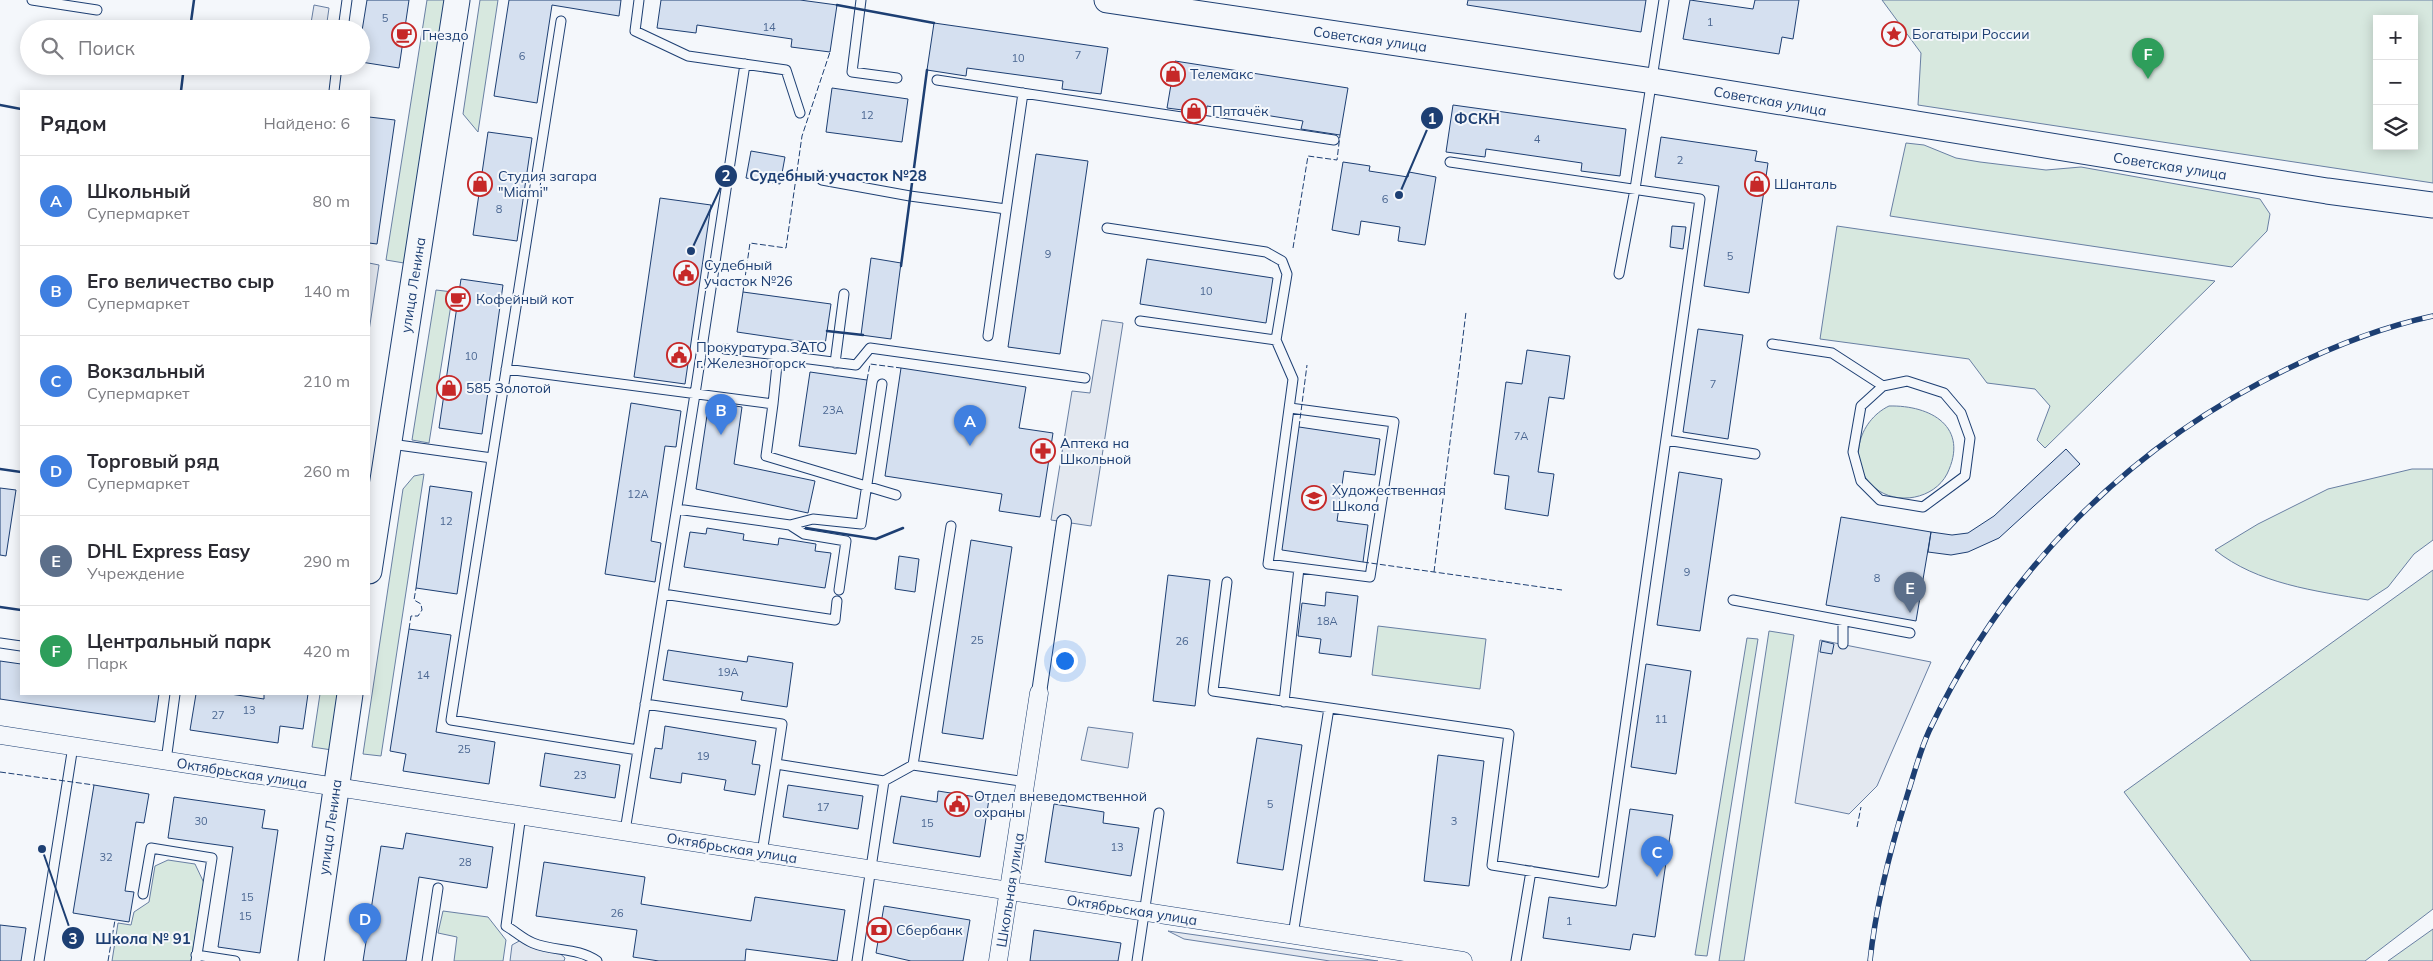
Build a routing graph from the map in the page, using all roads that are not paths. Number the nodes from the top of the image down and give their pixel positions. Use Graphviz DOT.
graph roads {
  1 [pos="32,0"];
  2 [pos="347,0"];
  3 [pos="457,0"];
  4 [pos="639,0"];
  5 [pos="861,0"];
  6 [pos="1108,0"];
  7 [pos="1664,0"];
  8 [pos="97,10"];
  9 [pos="344,20"];
  10 [pos="561,21"];
  11 [pos="745,64"];
  12 [pos="337,75"];
  13 [pos="897,78"];
  14 [pos="937,80"];
  15 [pos="1653,81"];
  16 [pos="334,90"];
  17 [pos="1024,93"];
  18 [pos="800,113"];
  19 [pos="1334,140"];
  20 [pos="1450,162"];
  21 [pos="822,180"];
  22 [pos="1635,189"];
  23 [pos="2433,206"];
  24 [pos="1006,208"];
  25 [pos="1107,228"];
  26 [pos="1619,274"];
  27 [pos="844,294"];
  28 [pos="1140,321"];
  29 [pos="988,336"];
  30 [pos="1276,340"];
  31 [pos="1772,344"];
  32 [pos="725,349"];
  33 [pos="778,356"];
  34 [pos="835,363"];
  35 [pos="506,369"];
  36 [pos="1085,378"];
  37 [pos="882,384"];
  38 [pos="1883,386"];
  39 [pos="696,394"];
  40 [pos="772,404"];
  41 [pos="1290,408"];
  42 [pos="1666,440"];
  43 [pos="388,443"];
  44 [pos="1755,454"];
  45 [pos="492,458"];
  46 [pos="867,486"];
  47 [pos="896,495"];
  48 [pos="677,509"];
  49 [pos="1064,522"];
  50 [pos="790,525"];
  51 [pos="951,526"];
  52 [pos="370,564"];
  53 [pos="1299,568"];
  54 [pos="1227,582"];
  55 [pos="839,590"];
  56 [pos="663,594"];
  57 [pos="1733,600"];
  58 [pos="837,601"];
  59 [pos="1844,620"];
  60 [pos="1910,633"];
  61 [pos="0,643"];
  62 [pos="1843,644"];
  63 [pos="20,646"];
  64 [pos="1039,693"];
  65 [pos="175,695"];
  66 [pos="350,695"];
  67 [pos="1284,702"];
  68 [pos="645,704"];
  69 [pos="1329,708"];
  70 [pos="0,735"];
  71 [pos="73,746"];
  72 [pos="638,750"];
  73 [pos="166,761"];
  74 [pos="776,764"];
  75 [pos="913,765"];
  76 [pos="884,781"];
  77 [pos="1026,782"];
  78 [pos="335,787"];
  79 [pos="1159,813"];
  80 [pos="521,814"];
  81 [pos="625,831"];
  82 [pos="762,853"];
  83 [pos="871,870"];
  84 [pos="1531,871"];
  85 [pos="438,888"];
  86 [pos="1010,891"];
  87 [pos="143,894"];
  88 [pos="1144,912"];
  89 [pos="1293,935"];
  90 [pos="196,958"];
  91 [pos="39,961"];
  92 [pos="235,961"];
  93 [pos="311,961"];
  94 [pos="427,961"];
  95 [pos="598,961"];
  96 [pos="857,961"];
  97 [pos="998,961"];
  98 [pos="1137,961"];
  99 [pos="1463,961"];
  100 [pos="1516,961"];
  1 -- 8 [label="lane"];
  2 -- 9 [label="lane"];
  3 -- 43 [label="main road, улица Ленина"];
  4 -- 11 [label="lane"];
  5 -- 13 [label="lane"];
  6 -- 15 [label="main road, Советская улица"];
  7 -- 15 [label="lane"];
  10 -- 35 [label="lane"];
  11 -- 18 [label="lane"];
  11 -- 39 [label="lane"];
  12 -- 16 [label="lane"];
  14 -- 17 [label="lane"];
  15 -- 22 [label="lane"];
  15 -- 23 [label="main road, Советская улица"];
  17 -- 19 [label="lane"];
  17 -- 24 [label="lane"];
  20 -- 22 [label="lane"];
  21 -- 24 [label="lane"];
  22 -- 26 [label="lane"];
  22 -- 42 [label="lane"];
  24 -- 29 [label="lane"];
  25 -- 30 [label="lane"];
  27 -- 34 [label="lane"];
  28 -- 30 [label="lane"];
  30 -- 41 [label="lane"];
  31 -- 38 [label="lane"];
  32 -- 33 [label="lane"];
  33 -- 34 [label="lane"];
  33 -- 40 [label="lane"];
  34 -- 36 [label="lane"];
  35 -- 39 [label="lane"];
  35 -- 45 [label="lane"];
  37 -- 46 [label="lane"];
  38 -- 38 [label="lane"];
  39 -- 40 [label="lane"];
  39 -- 48 [label="lane"];
  40 -- 46 [label="lane"];
  41 -- 53 [label="lane"];
  41 -- 53 [label="lane"];
  42 -- 44 [label="lane"];
  42 -- 84 [label="lane"];
  43 -- 45 [label="lane"];
  43 -- 52 [label="main road, улица Ленина"];
  45 -- 72 [label="lane"];
  46 -- 47 [label="lane"];
  46 -- 50 [label="lane"];
  48 -- 50 [label="lane"];
  48 -- 56 [label="lane"];
  49 -- 64 [label="street, Школьная улица"];
  50 -- 55 [label="lane"];
  51 -- 75 [label="lane"];
  53 -- 67 [label="lane"];
  54 -- 67 [label="lane"];
  56 -- 58 [label="lane"];
  56 -- 68 [label="lane"];
  57 -- 59 [label="lane"];
  59 -- 60 [label="lane"];
  59 -- 62 [label="lane"];
  61 -- 63 [label="lane"];
  64 -- 77 [label="street, Школьная улица"];
  65 -- 73 [label="lane"];
  66 -- 78 [label="main road, улица Ленина"];
  67 -- 69 [label="lane"];
  68 -- 72 [label="lane"];
  68 -- 74 [label="lane"];
  69 -- 84 [label="lane"];
  69 -- 89 [label="lane"];
  70 -- 71 [label="street, Октябрьская улица"];
  71 -- 73 [label="street, Октябрьская улица"];
  71 -- 91 [label="lane"];
  72 -- 81 [label="lane"];
  73 -- 78 [label="street, Октябрьская улица"];
  74 -- 76 [label="lane"];
  74 -- 82 [label="lane"];
  75 -- 76 [label="lane"];
  75 -- 77 [label="lane"];
  76 -- 83 [label="lane"];
  77 -- 86 [label="street, Школьная улица"];
  78 -- 80 [label="street, Октябрьская улица"];
  78 -- 93 [label="main road, улица Ленина"];
  79 -- 88 [label="lane"];
  80 -- 81 [label="street, Октябрьская улица"];
  80 -- 95 [label="lane"];
  81 -- 82 [label="street, Октябрьская улица"];
  82 -- 83 [label="street, Октябрьская улица"];
  83 -- 86 [label="street, Октябрьская улица"];
  83 -- 96 [label="lane"];
  84 -- 100 [label="lane"];
  85 -- 94 [label="lane"];
  86 -- 88 [label="street, Октябрьская улица"];
  86 -- 97 [label="street, Школьная улица"];
  87 -- 90 [label="lane"];
  88 -- 89 [label="street, Октябрьская улица"];
  88 -- 98 [label="lane"];
  89 -- 99 [label="street, Октябрьская улица"];
  90 -- 92 [label="lane"];
}
